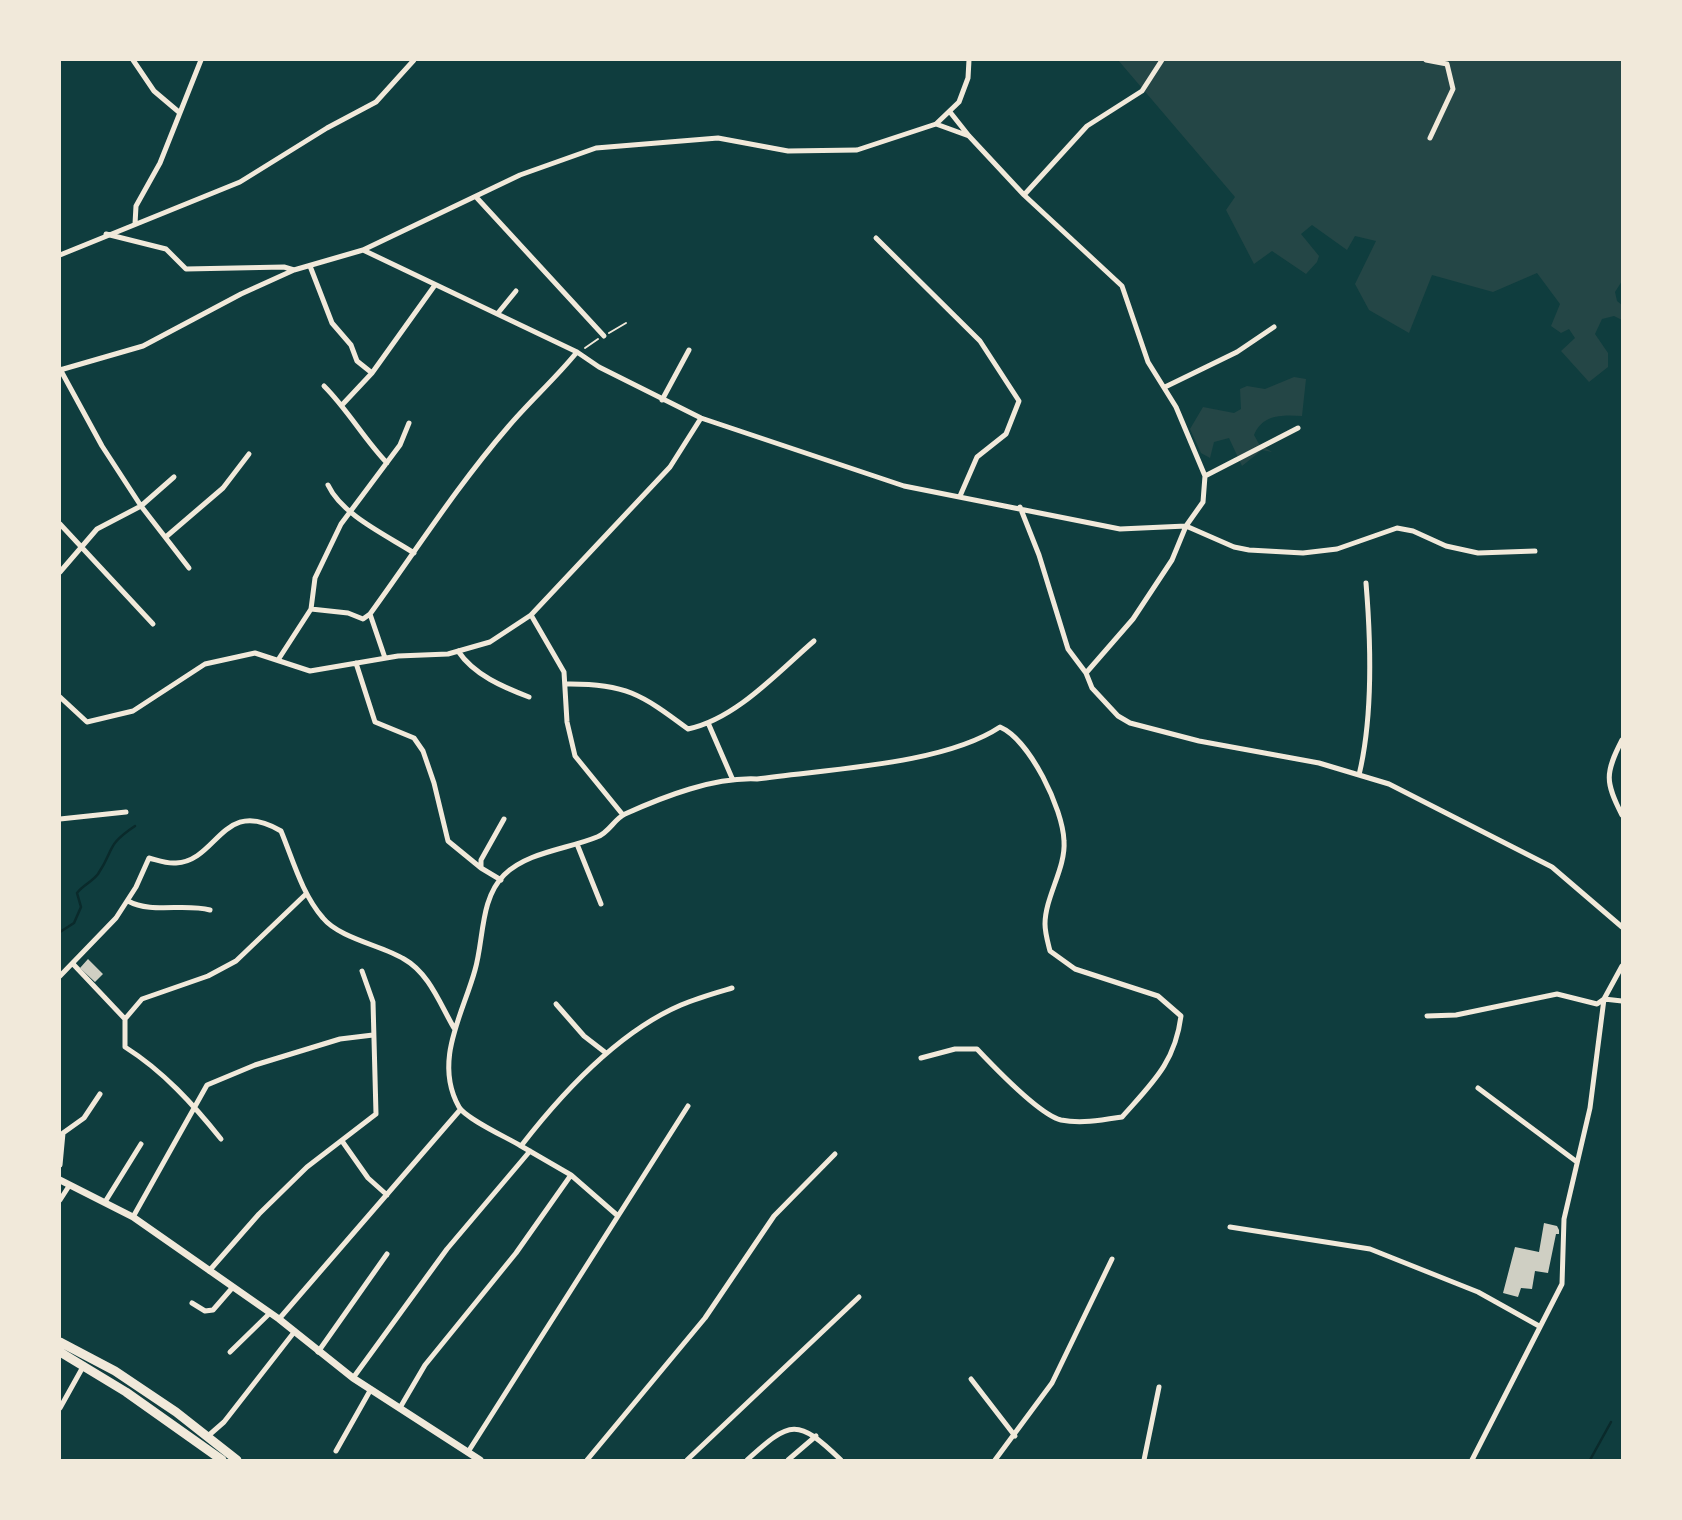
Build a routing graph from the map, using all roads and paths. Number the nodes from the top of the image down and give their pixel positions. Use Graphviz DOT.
graph roads {
  1 [pos="133,60"];
  2 [pos="201,60"];
  3 [pos="414,60"];
  4 [pos="968,60"];
  5 [pos="1162,60"];
  6 [pos="1426,60"];
  7 [pos="950,112"];
  8 [pos="180,113"];
  9 [pos="936,124"];
  10 [pos="969,136"];
  11 [pos="1430,138"];
  12 [pos="1024,195"];
  13 [pos="477,198"];
  14 [pos="135,224"];
  15 [pos="106,234"];
  16 [pos="877,238"];
  17 [pos="363,250"];
  18 [pos="60,255"];
  19 [pos="310,266"];
  20 [pos="294,270"];
  21 [pos="435,285"];
  22 [pos="516,291"];
  23 [pos="498,313"];
  24 [pos="1274,327"];
  25 [pos="604,336"];
  26 [pos="689,350"];
  27 [pos="577,352"];
  28 [pos="60,369"];
  29 [pos="372,373"];
  30 [pos="324,386"];
  31 [pos="1165,387"];
  32 [pos="662,400"];
  33 [pos="342,405"];
  34 [pos="701,418"];
  35 [pos="409,423"];
  36 [pos="1298,428"];
  37 [pos="249,454"];
  38 [pos="387,463"];
  39 [pos="1205,475"];
  40 [pos="174,477"];
  41 [pos="328,485"];
  42 [pos="960,496"];
  43 [pos="141,506"];
  44 [pos="1020,507"];
  45 [pos="350,510"];
  46 [pos="60,524"];
  47 [pos="1186,526"];
  48 [pos="167,536"];
  49 [pos="82,548"];
  50 [pos="1535,551"];
  51 [pos="414,553"];
  52 [pos="189,568"];
  53 [pos="60,572"];
  54 [pos="1366,583"];
  55 [pos="311,608"];
  56 [pos="370,614"];
  57 [pos="531,615"];
  58 [pos="153,624"];
  59 [pos="814,641"];
  60 [pos="458,651"];
  61 [pos="385,658"];
  62 [pos="278,660"];
  63 [pos="356,663"];
  64 [pos="1086,673"];
  65 [pos="565,684"];
  66 [pos="60,697"];
  67 [pos="529,697"];
  68 [pos="709,725"];
  69 [pos="1622,740"];
  70 [pos="1359,775"];
  71 [pos="732,778"];
  72 [pos="126,812"];
  73 [pos="622,815"];
  74 [pos="1622,815"];
  75 [pos="60,819"];
  76 [pos="504,820"];
  77 [pos="577,844"];
  78 [pos="481,868"];
  79 [pos="501,880"];
  80 [pos="306,894"];
  81 [pos="128,901"];
  82 [pos="601,904"];
  83 [pos="210,910"];
  84 [pos="1622,928"];
  85 [pos="74,965"];
  86 [pos="1622,966"];
  87 [pos="362,971"];
  88 [pos="60,976"];
  89 [pos="732,988"];
  90 [pos="1604,999"];
  91 [pos="1622,1002"];
  92 [pos="556,1004"];
  93 [pos="1427,1016"];
  94 [pos="125,1018"];
  95 [pos="454,1028"];
  96 [pos="373,1035"];
  97 [pos="606,1053"];
  98 [pos="921,1058"];
  99 [pos="1478,1088"];
  100 [pos="100,1094"];
  101 [pos="195,1105"];
  102 [pos="688,1106"];
  103 [pos="460,1110"];
  104 [pos="221,1139"];
  105 [pos="342,1141"];
  106 [pos="141,1144"];
  107 [pos="521,1146"];
  108 [pos="530,1151"];
  109 [pos="835,1154"];
  110 [pos="1577,1162"];
  111 [pos="60,1165"];
  112 [pos="571,1175"];
  113 [pos="60,1180"];
  114 [pos="69,1186"];
  115 [pos="387,1195"];
  116 [pos="60,1200"];
  117 [pos="105,1202"];
  118 [pos="618,1216"];
  119 [pos="134,1217"];
  120 [pos="1230,1227"];
  121 [pos="387,1254"];
  122 [pos="1112,1259"];
  123 [pos="209,1271"];
  124 [pos="233,1287"];
  125 [pos="859,1297"];
  126 [pos="192,1303"];
  127 [pos="270,1313"];
  128 [pos="279,1319"];
  129 [pos="1539,1326"];
  130 [pos="295,1331"];
  131 [pos="60,1342"];
  132 [pos="60,1352"];
  133 [pos="230,1352"];
  134 [pos="318,1352"];
  135 [pos="84,1365"];
  136 [pos="353,1378"];
  137 [pos="971,1379"];
  138 [pos="1158,1387"];
  139 [pos="372,1389"];
  140 [pos="401,1406"];
  141 [pos="60,1408"];
  142 [pos="208,1436"];
  143 [pos="816,1436"];
  144 [pos="1015,1436"];
  145 [pos="336,1451"];
  146 [pos="468,1452"];
  147 [pos="222,1461"];
  148 [pos="237,1461"];
  149 [pos="480,1461"];
  150 [pos="587,1461"];
  151 [pos="687,1461"];
  152 [pos="747,1461"];
  153 [pos="788,1461"];
  154 [pos="841,1461"];
  155 [pos="995,1461"];
  156 [pos="1144,1461"];
  157 [pos="1472,1461"];
  1 -- 8 [label="street"];
  2 -- 8 [label="street"];
  3 -- 14 [label="street"];
  4 -- 7 [label="street"];
  5 -- 12 [label="street"];
  6 -- 11 [label="street"];
  7 -- 9 [label="street"];
  7 -- 10 [label="street"];
  8 -- 14 [label="street"];
  9 -- 10 [label="street"];
  9 -- 13 [label="street"];
  10 -- 12 [label="street"];
  12 -- 31 [label="street"];
  13 -- 17 [label="street"];
  13 -- 25 [label="street"];
  14 -- 15 [label="street"];
  15 -- 18 [label="street"];
  15 -- 20 [label="street"];
  16 -- 42 [label="street"];
  17 -- 19 [label="street"];
  17 -- 21 [label="street"];
  19 -- 20 [label="street"];
  19 -- 29 [label="street"];
  20 -- 28 [label="street"];
  21 -- 23 [label="street"];
  21 -- 29 [label="street"];
  22 -- 23 [label="street"];
  23 -- 27 [label="street"];
  24 -- 31 [label="street"];
  26 -- 32 [label="street"];
  27 -- 32 [label="street"];
  27 -- 51 [label="street"];
  28 -- 43 [label="street"];
  29 -- 33 [label="street"];
  30 -- 33 [label="street"];
  31 -- 39 [label="street"];
  32 -- 34 [label="street"];
  33 -- 38 [label="street"];
  34 -- 42 [label="street"];
  34 -- 57 [label="street"];
  35 -- 38 [label="street"];
  36 -- 39 [label="street"];
  37 -- 48 [label="street"];
  38 -- 45 [label="street"];
  39 -- 47 [label="street"];
  40 -- 43 [label="street"];
  41 -- 45 [label="street"];
  42 -- 44 [label="street"];
  43 -- 48 [label="street"];
  43 -- 49 [label="street"];
  44 -- 47 [label="street"];
  44 -- 64 [label="street"];
  45 -- 51 [label="street"];
  45 -- 55 [label="street"];
  46 -- 49 [label="street"];
  47 -- 50 [label="street"];
  47 -- 64 [label="street"];
  48 -- 52 [label="street"];
  49 -- 53 [label="street"];
  49 -- 58 [label="street"];
  51 -- 56 [label="street"];
  54 -- 70 [label="street"];
  55 -- 56 [label="street"];
  55 -- 62 [label="street"];
  56 -- 61 [label="street"];
  57 -- 60 [label="street"];
  57 -- 65 [label="street"];
  59 -- 68 [label="street"];
  60 -- 61 [label="street"];
  60 -- 67 [label="street"];
  61 -- 63 [label="street"];
  62 -- 63 [label="street"];
  62 -- 66 [label="street"];
  63 -- 78 [label="street"];
  64 -- 70 [label="street"];
  65 -- 68 [label="street"];
  65 -- 73 [label="street"];
  68 -- 71 [label="street"];
  69 -- 74 [label="street"];
  70 -- 84 [label="street"];
  71 -- 73 [label="street"];
  71 -- 98 [label="street"];
  72 -- 75 [label="street"];
  73 -- 77 [label="street"];
  76 -- 78 [label="street"];
  77 -- 79 [label="street"];
  77 -- 82 [label="street"];
  78 -- 79 [label="street"];
  79 -- 95 [label="street"];
  80 -- 81 [label="street"];
  80 -- 94 [label="street"];
  80 -- 95 [label="street"];
  81 -- 83 [label="street"];
  81 -- 85 [label="street"];
  85 -- 88 [label="street"];
  85 -- 94 [label="street"];
  86 -- 90 [label="street"];
  87 -- 96 [label="street"];
  89 -- 97 [label="street"];
  90 -- 91 [label="street"];
  90 -- 93 [label="street"];
  90 -- 110 [label="street"];
  92 -- 97 [label="street"];
  94 -- 101 [label="street"];
  95 -- 103 [label="street"];
  96 -- 101 [label="street"];
  96 -- 105 [label="street"];
  97 -- 107 [label="street"];
  99 -- 110 [label="street"];
  100 -- 111 [label="street"];
  101 -- 104 [label="street"];
  101 -- 119 [label="street"];
  102 -- 118 [label="street"];
  103 -- 107 [label="street"];
  103 -- 115 [label="street"];
  105 -- 115 [label="street"];
  105 -- 123 [label="street"];
  106 -- 117 [label="street"];
  107 -- 108 [label="street"];
  108 -- 112 [label="street"];
  108 -- 136 [label="street"];
  109 -- 150 [label="street"];
  110 -- 129 [label="street"];
  112 -- 118 [label="street"];
  112 -- 140 [label="street"];
  113 -- 114 [label="main road"];
  114 -- 116 [label="street"];
  114 -- 117 [label="main road"];
  115 -- 128 [label="street"];
  117 -- 119 [label="main road"];
  118 -- 146 [label="street"];
  119 -- 123 [label="main road"];
  120 -- 129 [label="street"];
  121 -- 134 [label="street"];
  122 -- 144 [label="street"];
  123 -- 124 [label="main road"];
  124 -- 126 [label="street"];
  124 -- 127 [label="main road"];
  125 -- 151 [label="street"];
  127 -- 128 [label="main road"];
  127 -- 133 [label="street"];
  128 -- 130 [label="main road"];
  129 -- 157 [label="street"];
  130 -- 134 [label="main road"];
  130 -- 142 [label="street"];
  131 -- 142 [label="highway"];
  132 -- 135 [label="highway"];
  134 -- 136 [label="main road"];
  135 -- 141 [label="street"];
  135 -- 147 [label="highway"];
  136 -- 139 [label="main road"];
  137 -- 144 [label="street"];
  138 -- 156 [label="street"];
  139 -- 140 [label="main road"];
  139 -- 145 [label="street"];
  140 -- 146 [label="main road"];
  142 -- 148 [label="highway"];
  143 -- 152 [label="street"];
  143 -- 153 [label="street"];
  143 -- 154 [label="street"];
  144 -- 155 [label="street"];
  146 -- 149 [label="main road"];
}
